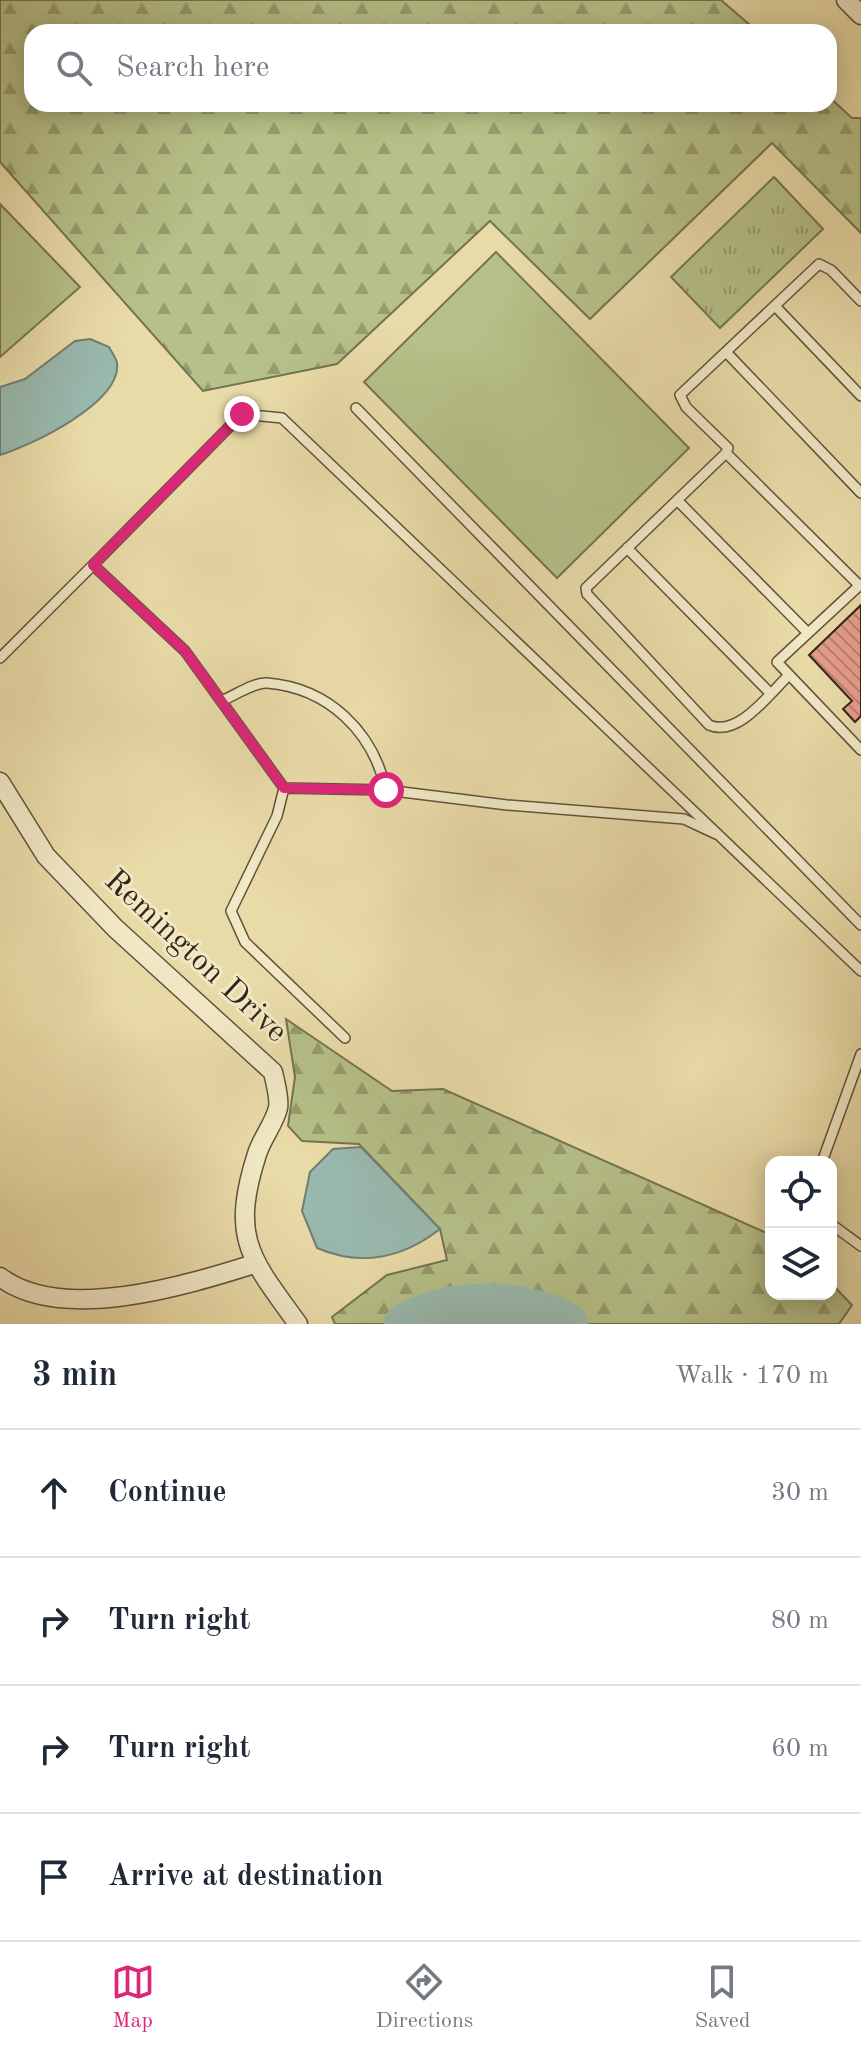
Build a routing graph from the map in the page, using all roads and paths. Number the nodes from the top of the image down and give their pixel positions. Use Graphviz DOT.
graph roads {
  1 [pos="846,0"];
  2 [pos="861,15"];
  3 [pos="861,301"];
  4 [pos="775,306"];
  5 [pos="726,352"];
  6 [pos="861,396"];
  7 [pos="356,408"];
  8 [pos="726,453"];
  9 [pos="861,493"];
  10 [pos="677,500"];
  11 [pos="627,548"];
  12 [pos="93,565"];
  13 [pos="860,584"];
  14 [pos="808,633"];
  15 [pos="0,658"];
  16 [pos="789,675"];
  17 [pos="770,693"];
  18 [pos="221,701"];
  19 [pos="861,750"];
  20 [pos="0,782"];
  21 [pos="284,788"];
  22 [pos="386,790"];
  23 [pos="716,834"];
  24 [pos="861,925"];
  25 [pos="861,971"];
  26 [pos="345,1038"];
  27 [pos="861,1054"];
  28 [pos="824,1156"];
  29 [pos="836,1228"];
  30 [pos="861,1246"];
  31 [pos="254,1264"];
  32 [pos="0,1277"];
  33 [pos="298,1324"];
  1 -- 2 [label="street"];
  3 -- 4 [label="lane"];
  4 -- 5 [label="lane"];
  4 -- 6 [label="lane"];
  5 -- 8 [label="lane"];
  5 -- 9 [label="lane"];
  7 -- 24 [label="lane"];
  8 -- 10 [label="lane"];
  8 -- 13 [label="lane"];
  10 -- 11 [label="lane"];
  10 -- 14 [label="lane"];
  11 -- 17 [label="lane"];
  11 -- 17 [label="lane"];
  12 -- 15 [label="lane"];
  12 -- 18 [label="lane"];
  12 -- 23 [label="lane"];
  13 -- 14 [label="lane"];
  14 -- 16 [label="lane"];
  16 -- 17 [label="lane"];
  16 -- 19 [label="lane"];
  18 -- 21 [label="lane"];
  18 -- 22 [label="lane"];
  20 -- 31 [label="street, Remington Drive"];
  21 -- 22 [label="lane"];
  21 -- 26 [label="lane"];
  22 -- 23 [label="lane"];
  23 -- 25 [label="lane"];
  27 -- 28 [label="lane"];
  29 -- 30 [label="lane"];
  31 -- 32 [label="street"];
  31 -- 33 [label="street, Remington Drive"];
}
